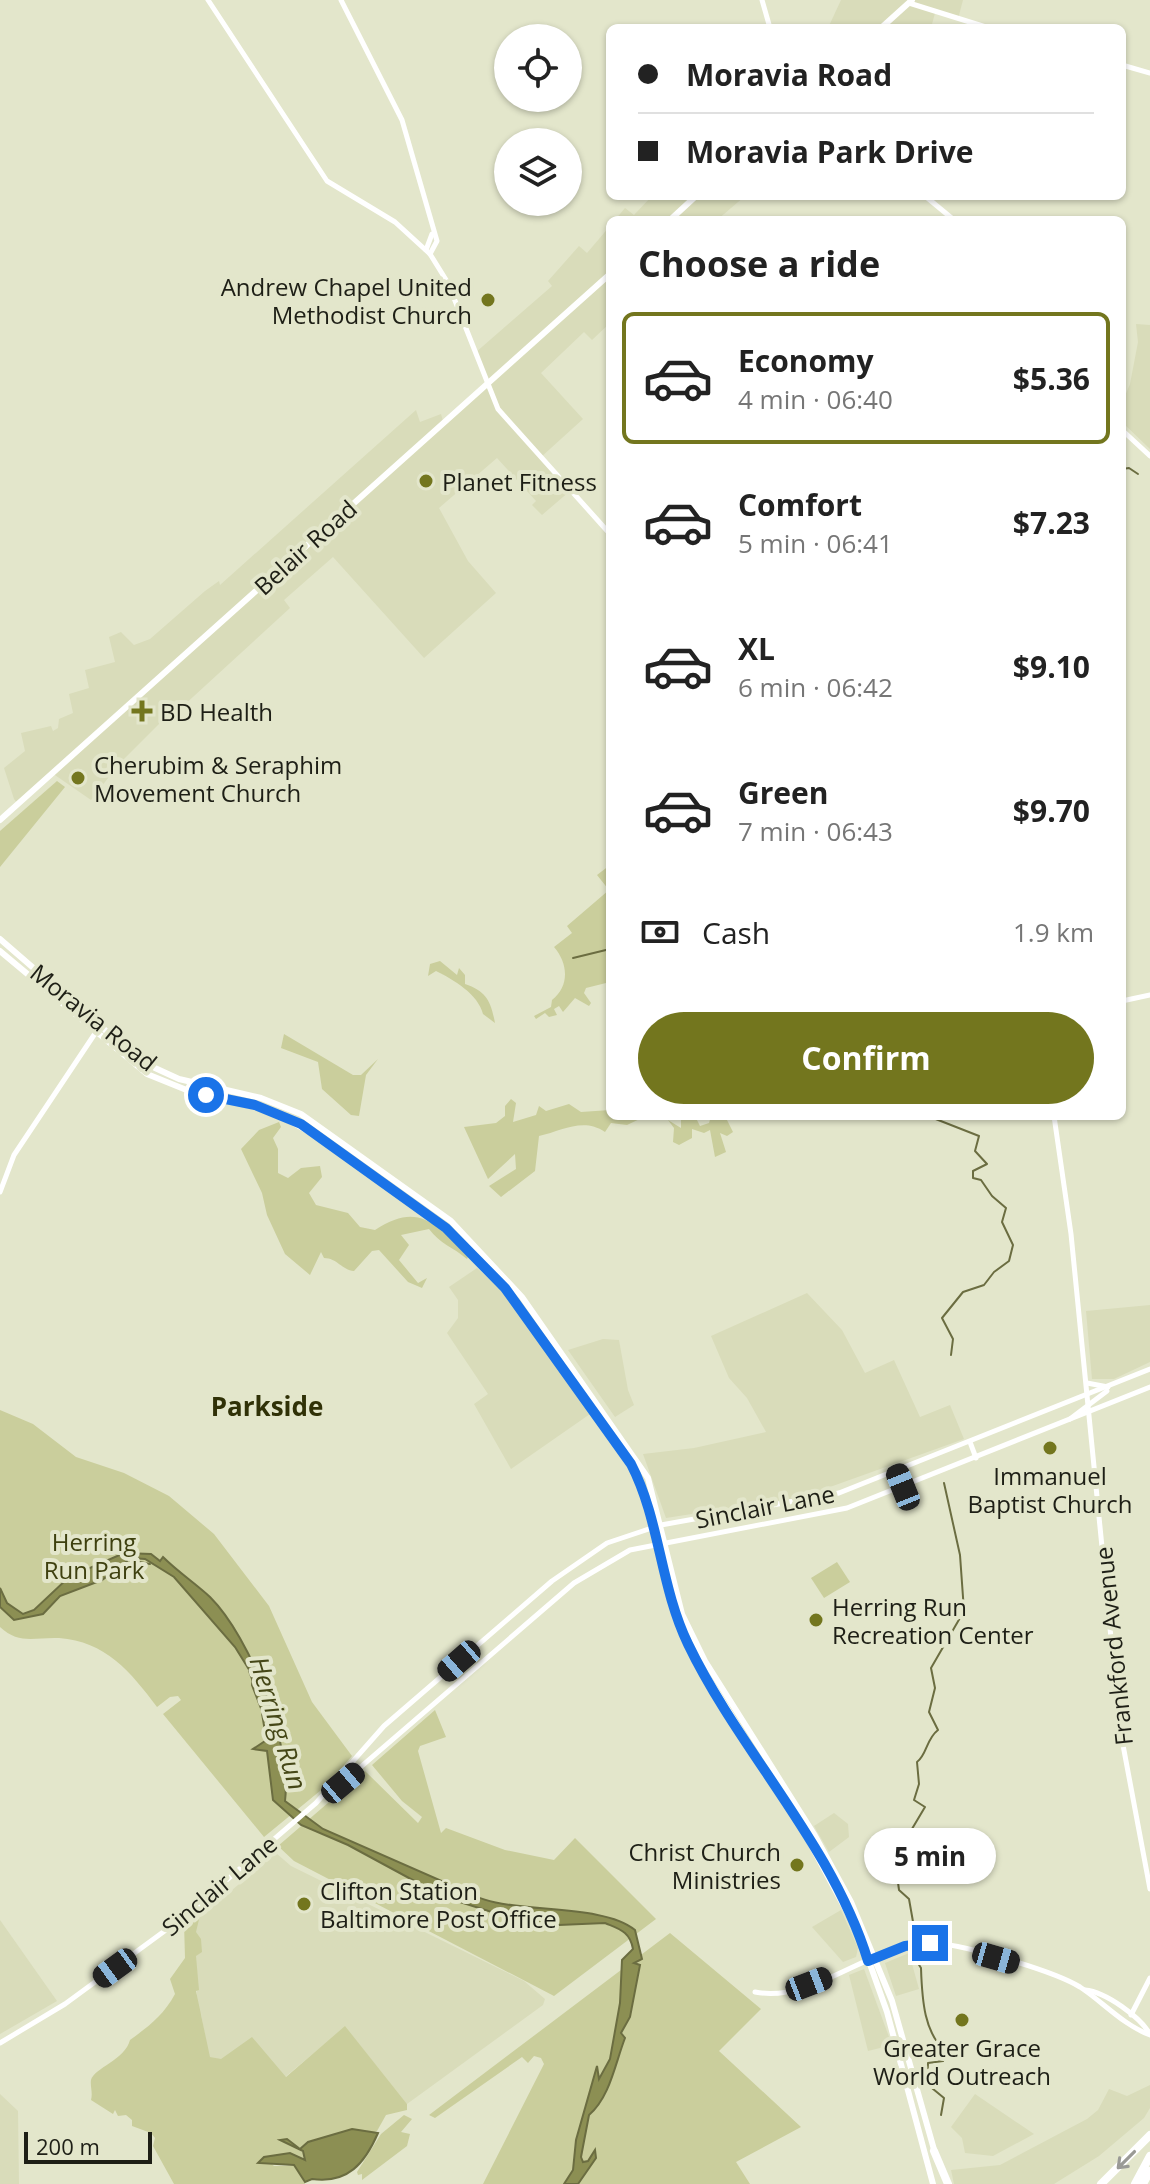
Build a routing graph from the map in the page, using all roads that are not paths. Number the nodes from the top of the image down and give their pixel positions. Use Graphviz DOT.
graph roads {
  1 [pos="208,0"];
  2 [pos="341,0"];
  3 [pos="762,0"];
  4 [pos="910,1"];
  5 [pos="769,24"];
  6 [pos="885,24"];
  7 [pos="977,24"];
  8 [pos="1126,66"];
  9 [pos="1150,73"];
  10 [pos="692,200"];
  11 [pos="930,200"];
  12 [pos="674,216"];
  13 [pos="949,216"];
  14 [pos="428,252"];
  15 [pos="606,278"];
  16 [pos="487,382"];
  17 [pos="1126,434"];
  18 [pos="1150,456"];
  19 [pos="606,530"];
  20 [pos="0,820"];
  21 [pos="0,939"];
  22 [pos="0,951"];
  23 [pos="1150,995"];
  24 [pos="1126,1000"];
  25 [pos="100,1026"];
  26 [pos="95,1033"];
  27 [pos="1055,1120"];
  28 [pos="0,1192"];
  29 [pos="1148,1370"];
  30 [pos="1150,1377"];
  31 [pos="1087,1382"];
  32 [pos="1112,1387"];
  33 [pos="1150,1387"];
  34 [pos="1088,1396"];
  35 [pos="1089,1405"];
  36 [pos="1089,1413"];
  37 [pos="1067,1422"];
  38 [pos="970,1442"];
  39 [pos="976,1458"];
  40 [pos="897,1472"];
  41 [pos="903,1487"];
  42 [pos="661,1525"];
  43 [pos="653,1527"];
  44 [pos="661,1542"];
  45 [pos="316,1803"];
  46 [pos="1150,1889"];
  47 [pos="872,1959"];
  48 [pos="1150,1978"];
  49 [pos="1084,1990"];
  50 [pos="755,1992"];
  51 [pos="1131,2015"];
  52 [pos="1150,2034"];
  53 [pos="0,2043"];
  54 [pos="1150,2135"];
  55 [pos="934,2151"];
  56 [pos="1150,2156"];
  57 [pos="1150,2171"];
  58 [pos="1147,2183"];
  59 [pos="933,2184"];
  60 [pos="946,2184"];
  61 [pos="1101,2184"];
  62 [pos="1135,2184"];
  1 -- 14 [label="street"];
  2 -- 14 [label="street"];
  3 -- 5 [label="street"];
  4 -- 6 [label="main road"];
  4 -- 7 [label="street"];
  8 -- 9 [label="street"];
  10 -- 12 [label="main road"];
  11 -- 13 [label="street"];
  14 -- 16 [label="street"];
  15 -- 16 [label="main road, Belair Road"];
  16 -- 19 [label="street"];
  16 -- 20 [label="main road, Belair Road"];
  17 -- 18 [label="street"];
  21 -- 25 [label="main road, Moravia Road"];
  22 -- 26 [label="main road, Moravia Road"];
  23 -- 24 [label="street"];
  25 -- 26 [label="street"];
  25 -- 42 [label="main road, Moravia Road"];
  26 -- 28 [label="street"];
  26 -- 43 [label="main road, Moravia Road"];
  27 -- 31 [label="street, Frankford Avenue"];
  29 -- 30 [label="street"];
  29 -- 32 [label="street, Sinclair Lane"];
  31 -- 32 [label="street"];
  31 -- 34 [label="street, Frankford Avenue"];
  32 -- 34 [label="street, Sinclair Lane"];
  32 -- 35 [label="street"];
  33 -- 36 [label="street, Sinclair Lane"];
  34 -- 35 [label="street, Frankford Avenue"];
  34 -- 38 [label="street, Sinclair Lane"];
  35 -- 36 [label="street, Frankford Avenue"];
  35 -- 37 [label="street"];
  36 -- 37 [label="street, Sinclair Lane"];
  36 -- 46 [label="street, Frankford Avenue"];
  37 -- 39 [label="street, Sinclair Lane"];
  38 -- 39 [label="street"];
  38 -- 40 [label="street, Sinclair Lane"];
  39 -- 41 [label="street, Sinclair Lane"];
  40 -- 41 [label="street"];
  40 -- 42 [label="street, Sinclair Lane"];
  41 -- 44 [label="street, Sinclair Lane"];
  42 -- 43 [label="street, Sinclair Lane"];
  42 -- 44 [label="main road, Moravia Road"];
  43 -- 44 [label="main road, Moravia Road"];
  43 -- 45 [label="street, Sinclair Lane"];
  44 -- 45 [label="street, Sinclair Lane"];
  44 -- 47 [label="main road, Moravia Road"];
  45 -- 53 [label="street, Sinclair Lane"];
  47 -- 49 [label="street"];
  47 -- 50 [label="street"];
  47 -- 55 [label="main road, Moravia Road"];
  47 -- 59 [label="main road, Moravia Road"];
  48 -- 51 [label="street"];
  49 -- 51 [label="street"];
  49 -- 52 [label="street"];
  51 -- 52 [label="street"];
  54 -- 61 [label="highway, one-way"];
  55 -- 60 [label="highway"];
  56 -- 62 [label="highway"];
  57 -- 58 [label="highway"];
}
